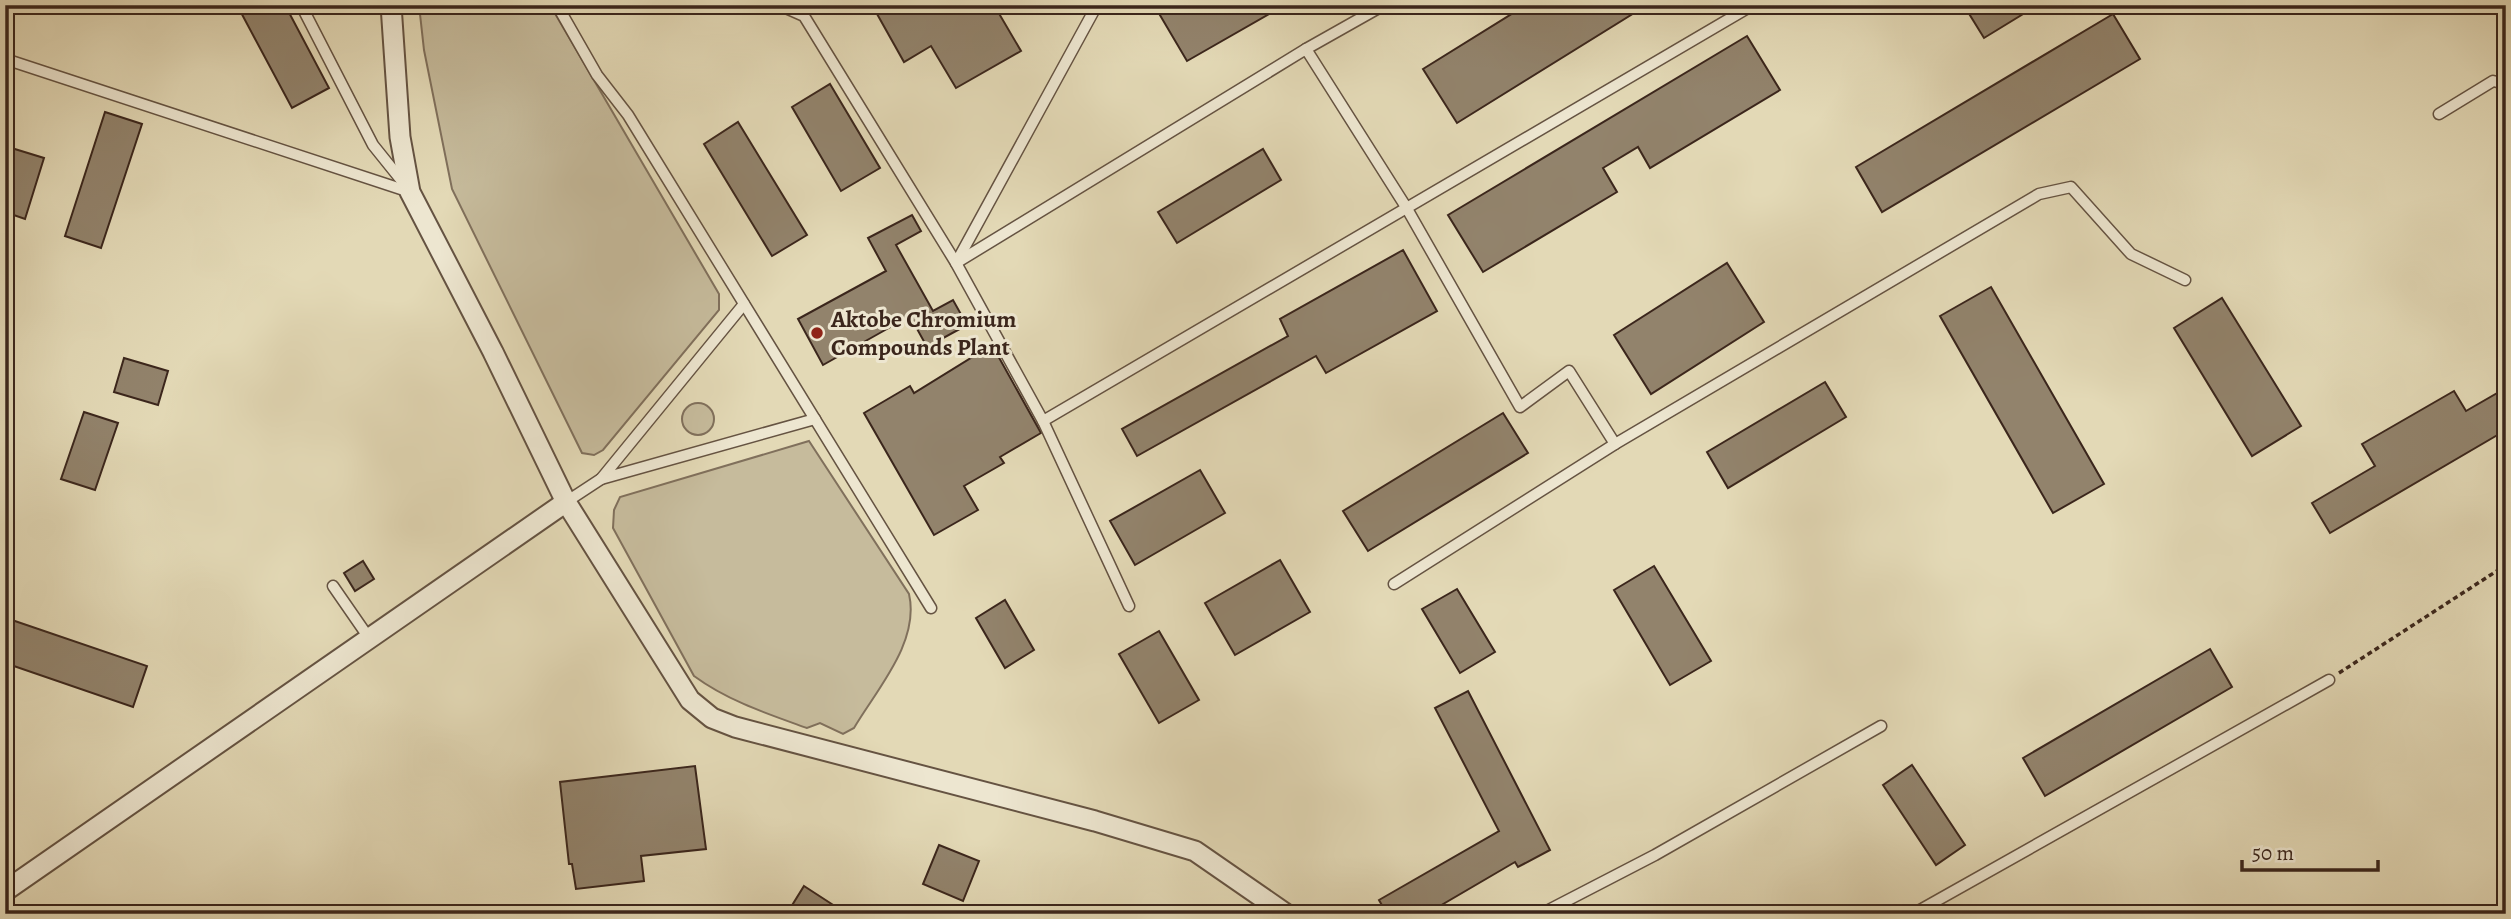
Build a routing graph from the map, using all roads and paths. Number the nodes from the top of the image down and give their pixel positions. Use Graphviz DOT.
graph roads {
  1 [pos="301,5"];
  2 [pos="391,5"];
  3 [pos="557,5"];
  4 [pos="779,5"];
  5 [pos="1097,5"];
  6 [pos="1384,5"];
  7 [pos="1753,5"];
  8 [pos="1306,49"];
  9 [pos="5,59"];
  10 [pos="2506,84"];
  11 [pos="2439,114"];
  12 [pos="410,192"];
  13 [pos="1406,207"];
  14 [pos="956,262"];
  15 [pos="2185,280"];
  16 [pos="744,304"];
  17 [pos="815,419"];
  18 [pos="1043,421"];
  19 [pos="1615,444"];
  20 [pos="601,479"];
  21 [pos="566,502"];
  22 [pos="2506,565"];
  23 [pos="1394,584"];
  24 [pos="333,586"];
  25 [pos="1129,606"];
  26 [pos="931,608"];
  27 [pos="369,638"];
  28 [pos="2329,680"];
  29 [pos="1881,726"];
  30 [pos="5,891"];
  31 [pos="1286,914"];
  32 [pos="1541,914"];
  33 [pos="1913,914"];
  1 -- 12 [label="lane"];
  2 -- 12 [label="street"];
  3 -- 16 [label="lane"];
  4 -- 14 [label="lane"];
  5 -- 14 [label="lane"];
  6 -- 8 [label="lane"];
  7 -- 13 [label="lane"];
  8 -- 13 [label="lane"];
  8 -- 14 [label="lane"];
  9 -- 12 [label="lane"];
  10 -- 11 [label="lane"];
  12 -- 21 [label="street"];
  13 -- 18 [label="lane"];
  13 -- 19 [label="lane"];
  14 -- 18 [label="lane"];
  15 -- 19 [label="lane"];
  16 -- 17 [label="lane"];
  16 -- 20 [label="lane"];
  17 -- 20 [label="lane"];
  17 -- 26 [label="lane"];
  18 -- 25 [label="lane"];
  19 -- 23 [label="lane"];
  20 -- 21 [label="lane"];
  21 -- 27 [label="street"];
  21 -- 31 [label="street"];
  22 -- 28 [label="path"];
  24 -- 27 [label="lane"];
  27 -- 30 [label="street"];
  28 -- 33 [label="lane"];
  29 -- 32 [label="lane"];
}
